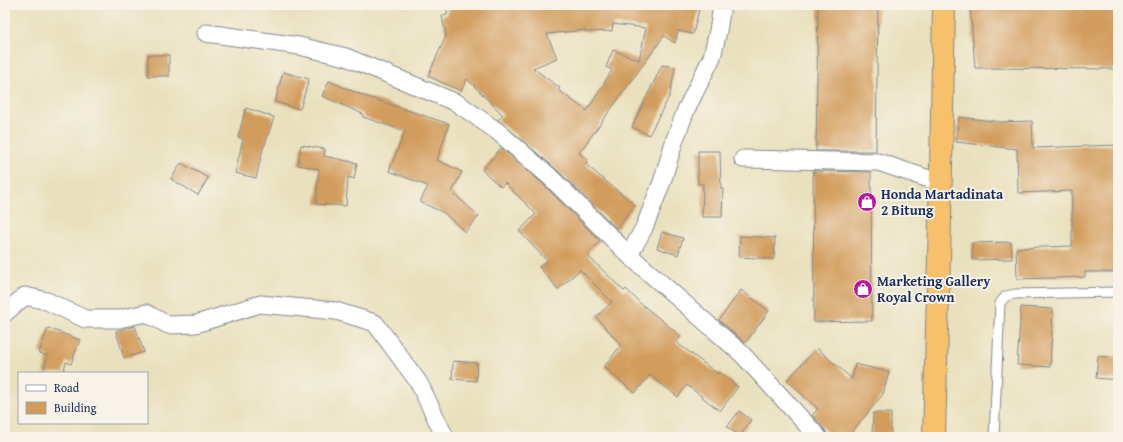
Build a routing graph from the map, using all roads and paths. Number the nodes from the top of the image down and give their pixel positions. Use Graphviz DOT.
graph roads {
  1 [pos="722,5"];
  2 [pos="944,5"];
  3 [pos="206,33"];
  4 [pos="743,159"];
  5 [pos="941,183"];
  6 [pos="629,255"];
  7 [pos="1118,292"];
  8 [pos="5,313"];
  9 [pos="446,437"];
  10 [pos="818,437"];
  11 [pos="934,437"];
  12 [pos="994,437"];
  1 -- 6 [label="street"];
  2 -- 5 [label="highway"];
  3 -- 6 [label="street"];
  4 -- 5 [label="street"];
  5 -- 11 [label="highway"];
  6 -- 10 [label="street"];
  7 -- 12 [label="lane"];
  8 -- 9 [label="street"];
}
